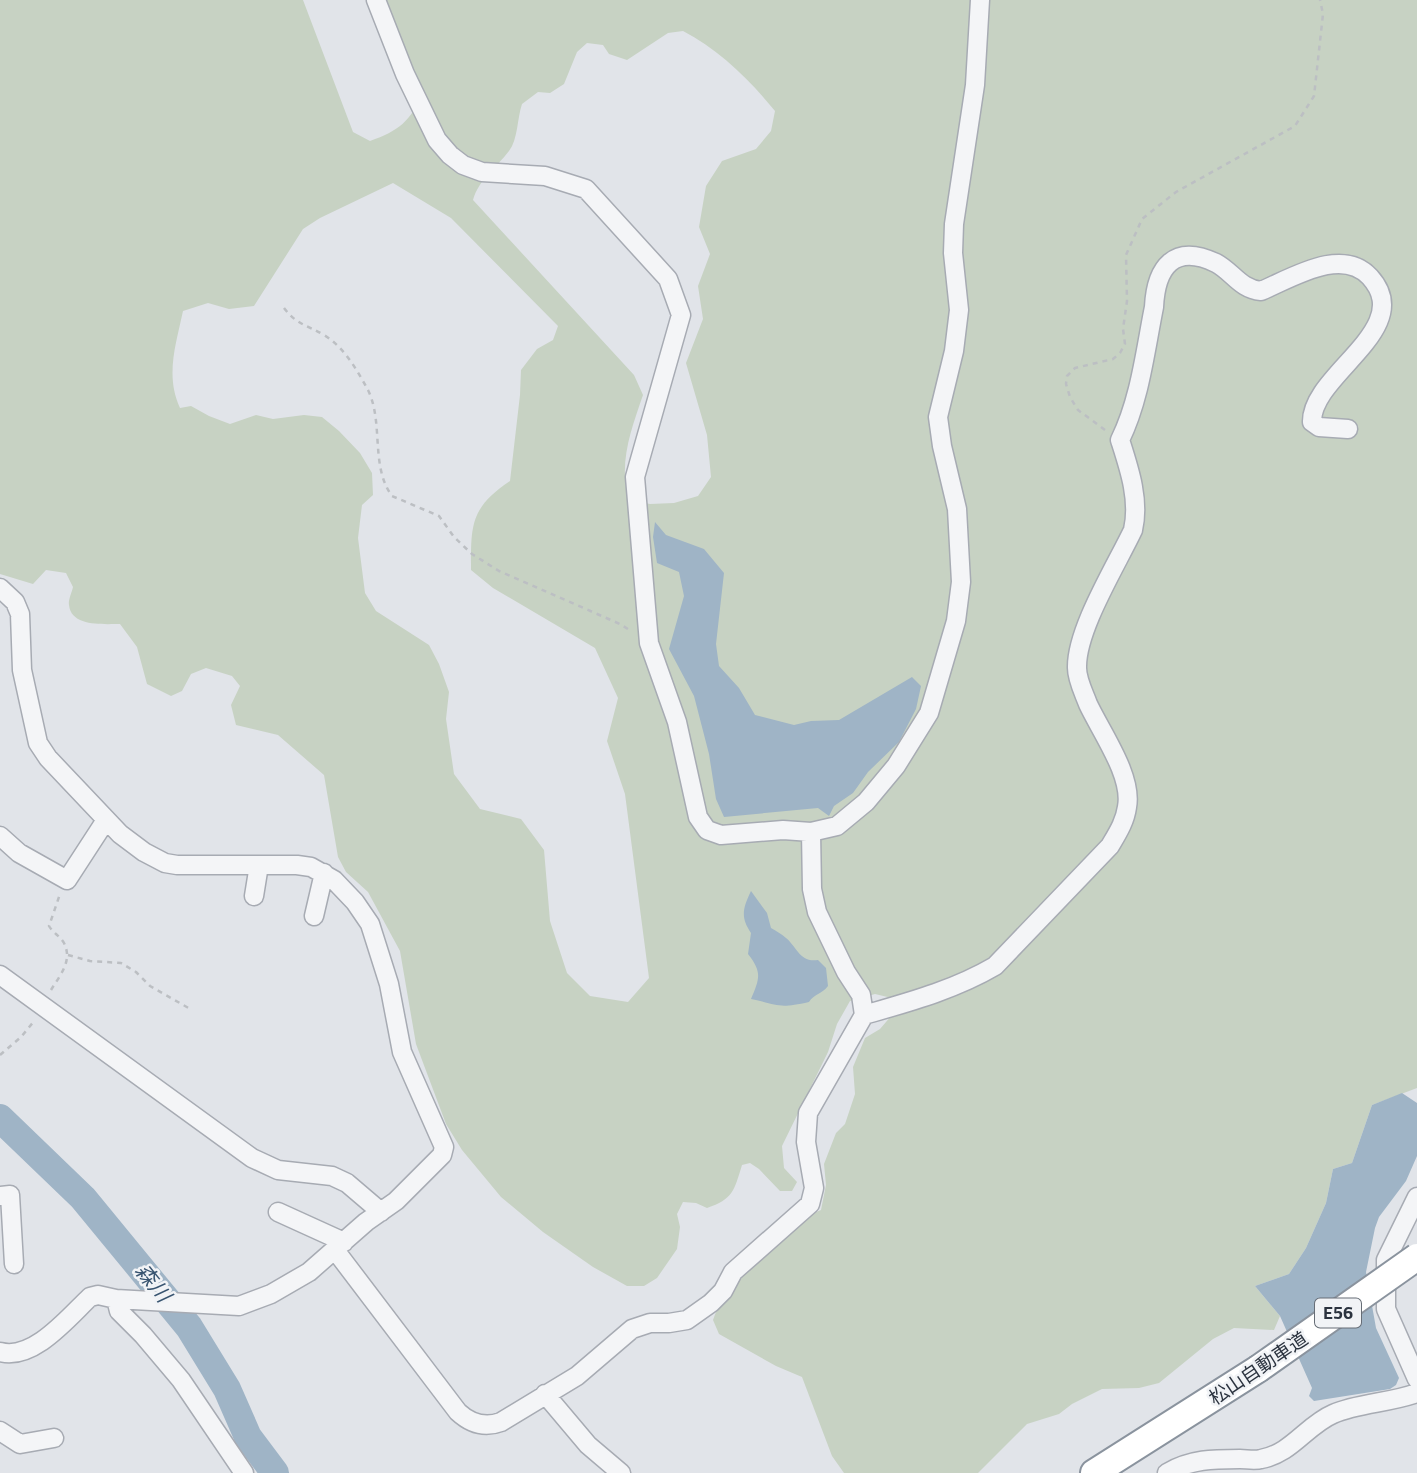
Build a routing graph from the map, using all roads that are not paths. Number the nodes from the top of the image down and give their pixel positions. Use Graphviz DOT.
graph roads {
  1 [pos="376,0"];
  2 [pos="980,0"];
  3 [pos="1348,429"];
  4 [pos="0,588"];
  5 [pos="106,820"];
  6 [pos="811,832"];
  7 [pos="0,836"];
  8 [pos="259,865"];
  9 [pos="324,873"];
  10 [pos="254,896"];
  11 [pos="314,916"];
  12 [pos="0,975"];
  13 [pos="864,1015"];
  14 [pos="0,1195"];
  15 [pos="1417,1197"];
  16 [pos="278,1212"];
  17 [pos="381,1212"];
  18 [pos="340,1246"];
  19 [pos="1417,1257"];
  20 [pos="14,1264"];
  21 [pos="121,1299"];
  22 [pos="0,1352"];
  23 [pos="1417,1380"];
  24 [pos="1417,1393"];
  25 [pos="545,1394"];
  26 [pos="0,1431"];
  27 [pos="54,1438"];
  28 [pos="236,1471"];
  29 [pos="621,1473"];
  30 [pos="1094,1473"];
  31 [pos="1167,1473"];
  1 -- 6 [label="street"];
  2 -- 6 [label="street"];
  3 -- 13 [label="street"];
  4 -- 5 [label="street"];
  5 -- 7 [label="street"];
  5 -- 8 [label="street"];
  6 -- 13 [label="street"];
  8 -- 9 [label="street"];
  8 -- 10 [label="street"];
  9 -- 11 [label="street"];
  9 -- 17 [label="street"];
  12 -- 17 [label="street"];
  13 -- 25 [label="street"];
  14 -- 20 [label="street"];
  15 -- 23 [label="street"];
  16 -- 18 [label="street"];
  17 -- 18 [label="street"];
  18 -- 21 [label="street"];
  18 -- 25 [label="street"];
  19 -- 30 [label="highway, 松山自動車道 / E56, bridge"];
  21 -- 22 [label="street"];
  21 -- 28 [label="street"];
  24 -- 31 [label="street"];
  25 -- 29 [label="street"];
  26 -- 27 [label="street"];
}
